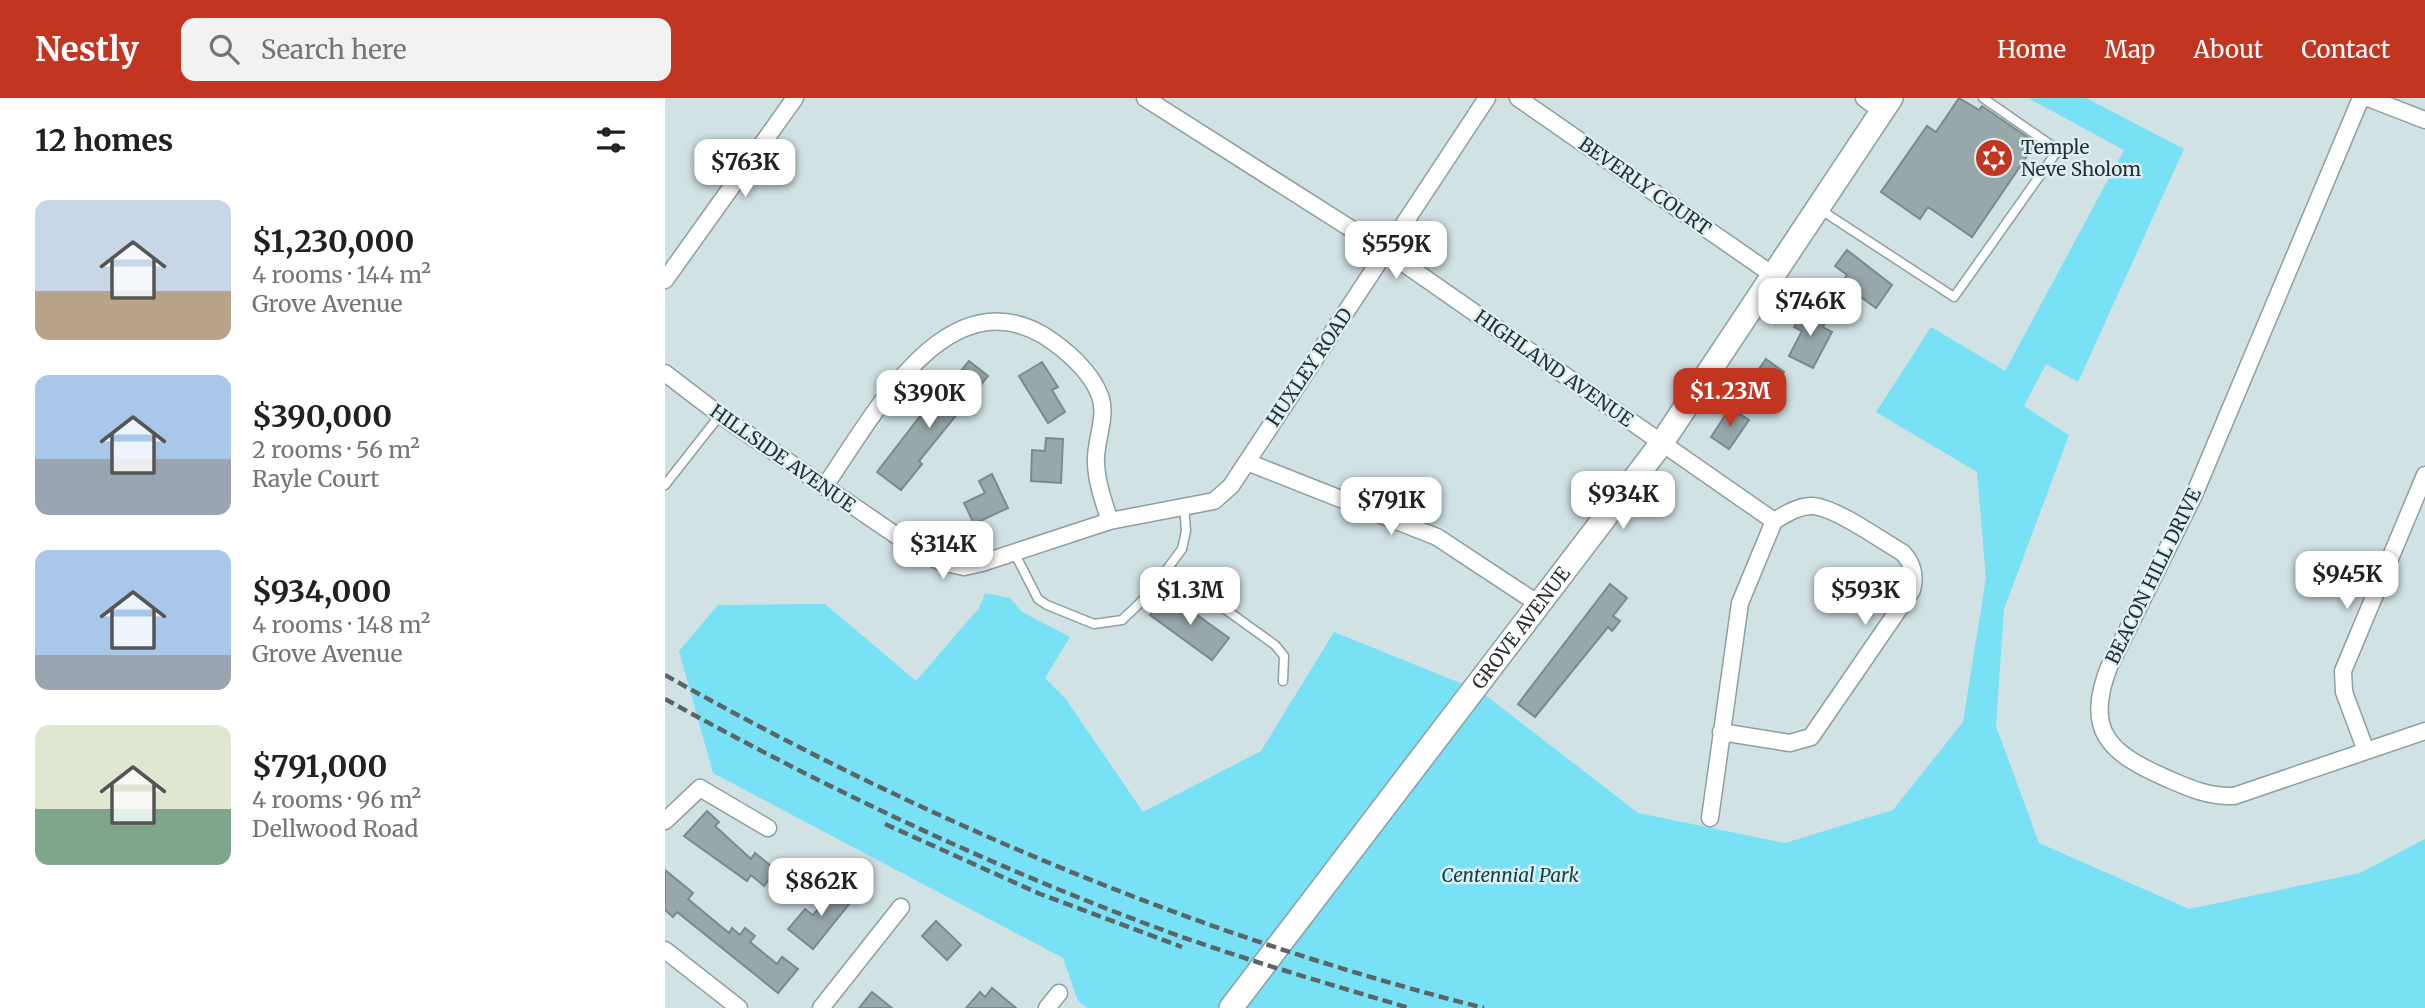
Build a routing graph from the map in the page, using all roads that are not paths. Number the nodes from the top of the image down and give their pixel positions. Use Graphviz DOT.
graph roads {
  1 [pos="795,98"];
  2 [pos="1145,98"];
  3 [pos="1487,98"];
  4 [pos="1518,98"];
  5 [pos="1983,98"];
  6 [pos="2361,98"];
  7 [pos="2368,98"];
  8 [pos="1879,103"];
  9 [pos="2425,120"];
  10 [pos="1818,208"];
  11 [pos="1386,251"];
  12 [pos="1773,275"];
  13 [pos="665,280"];
  14 [pos="665,373"];
  15 [pos="720,415"];
  16 [pos="1661,444"];
  17 [pos="1247,462"];
  18 [pos="2425,475"];
  19 [pos="665,485"];
  20 [pos="824,487"];
  21 [pos="1184,506"];
  22 [pos="2408,515"];
  23 [pos="2425,520"];
  24 [pos="1109,521"];
  25 [pos="1775,521"];
  26 [pos="1014,552"];
  27 [pos="1168,568"];
  28 [pos="1540,605"];
  29 [pos="1283,681"];
  30 [pos="2425,731"];
  31 [pos="1721,732"];
  32 [pos="2366,751"];
  33 [pos="1710,818"];
  34 [pos="665,821"];
  35 [pos="768,828"];
  36 [pos="901,907"];
  37 [pos="665,950"];
  38 [pos="1059,993"];
  39 [pos="739,1008"];
  40 [pos="821,1008"];
  41 [pos="1047,1008"];
  42 [pos="1231,1008"];
  1 -- 13 [label="street"];
  2 -- 11 [label="street, HIGHLAND AVENUE"];
  3 -- 11 [label="street, HUXLEY ROAD"];
  4 -- 12 [label="street, BEVERLY COURT"];
  5 -- 10 [label="lane"];
  6 -- 32 [label="street, BEACON HILL DRIVE"];
  7 -- 9 [label="street"];
  8 -- 10 [label="street, GROVE AVENUE"];
  10 -- 12 [label="street, GROVE AVENUE"];
  11 -- 16 [label="street, HIGHLAND AVENUE"];
  11 -- 17 [label="street, HUXLEY ROAD"];
  12 -- 16 [label="street, GROVE AVENUE"];
  14 -- 15 [label="street, HILLSIDE AVENUE"];
  15 -- 19 [label="lane"];
  15 -- 20 [label="street, HILLSIDE AVENUE"];
  16 -- 25 [label="street, HIGHLAND AVENUE"];
  16 -- 28 [label="street, GROVE AVENUE"];
  17 -- 21 [label="street, HILLSIDE AVENUE"];
  17 -- 28 [label="street"];
  18 -- 22 [label="street"];
  20 -- 24 [label="street"];
  20 -- 26 [label="street, HILLSIDE AVENUE"];
  21 -- 24 [label="street, HILLSIDE AVENUE"];
  21 -- 27 [label="lane"];
  22 -- 23 [label="street"];
  22 -- 32 [label="street"];
  24 -- 26 [label="street, HILLSIDE AVENUE"];
  25 -- 31 [label="street"];
  25 -- 31 [label="street"];
  26 -- 27 [label="lane"];
  27 -- 29 [label="lane"];
  28 -- 42 [label="street, GROVE AVENUE"];
  30 -- 32 [label="street, BEACON HILL DRIVE"];
  31 -- 33 [label="street"];
  34 -- 35 [label="street"];
  36 -- 40 [label="street"];
  37 -- 39 [label="street"];
  38 -- 41 [label="street"];
}
